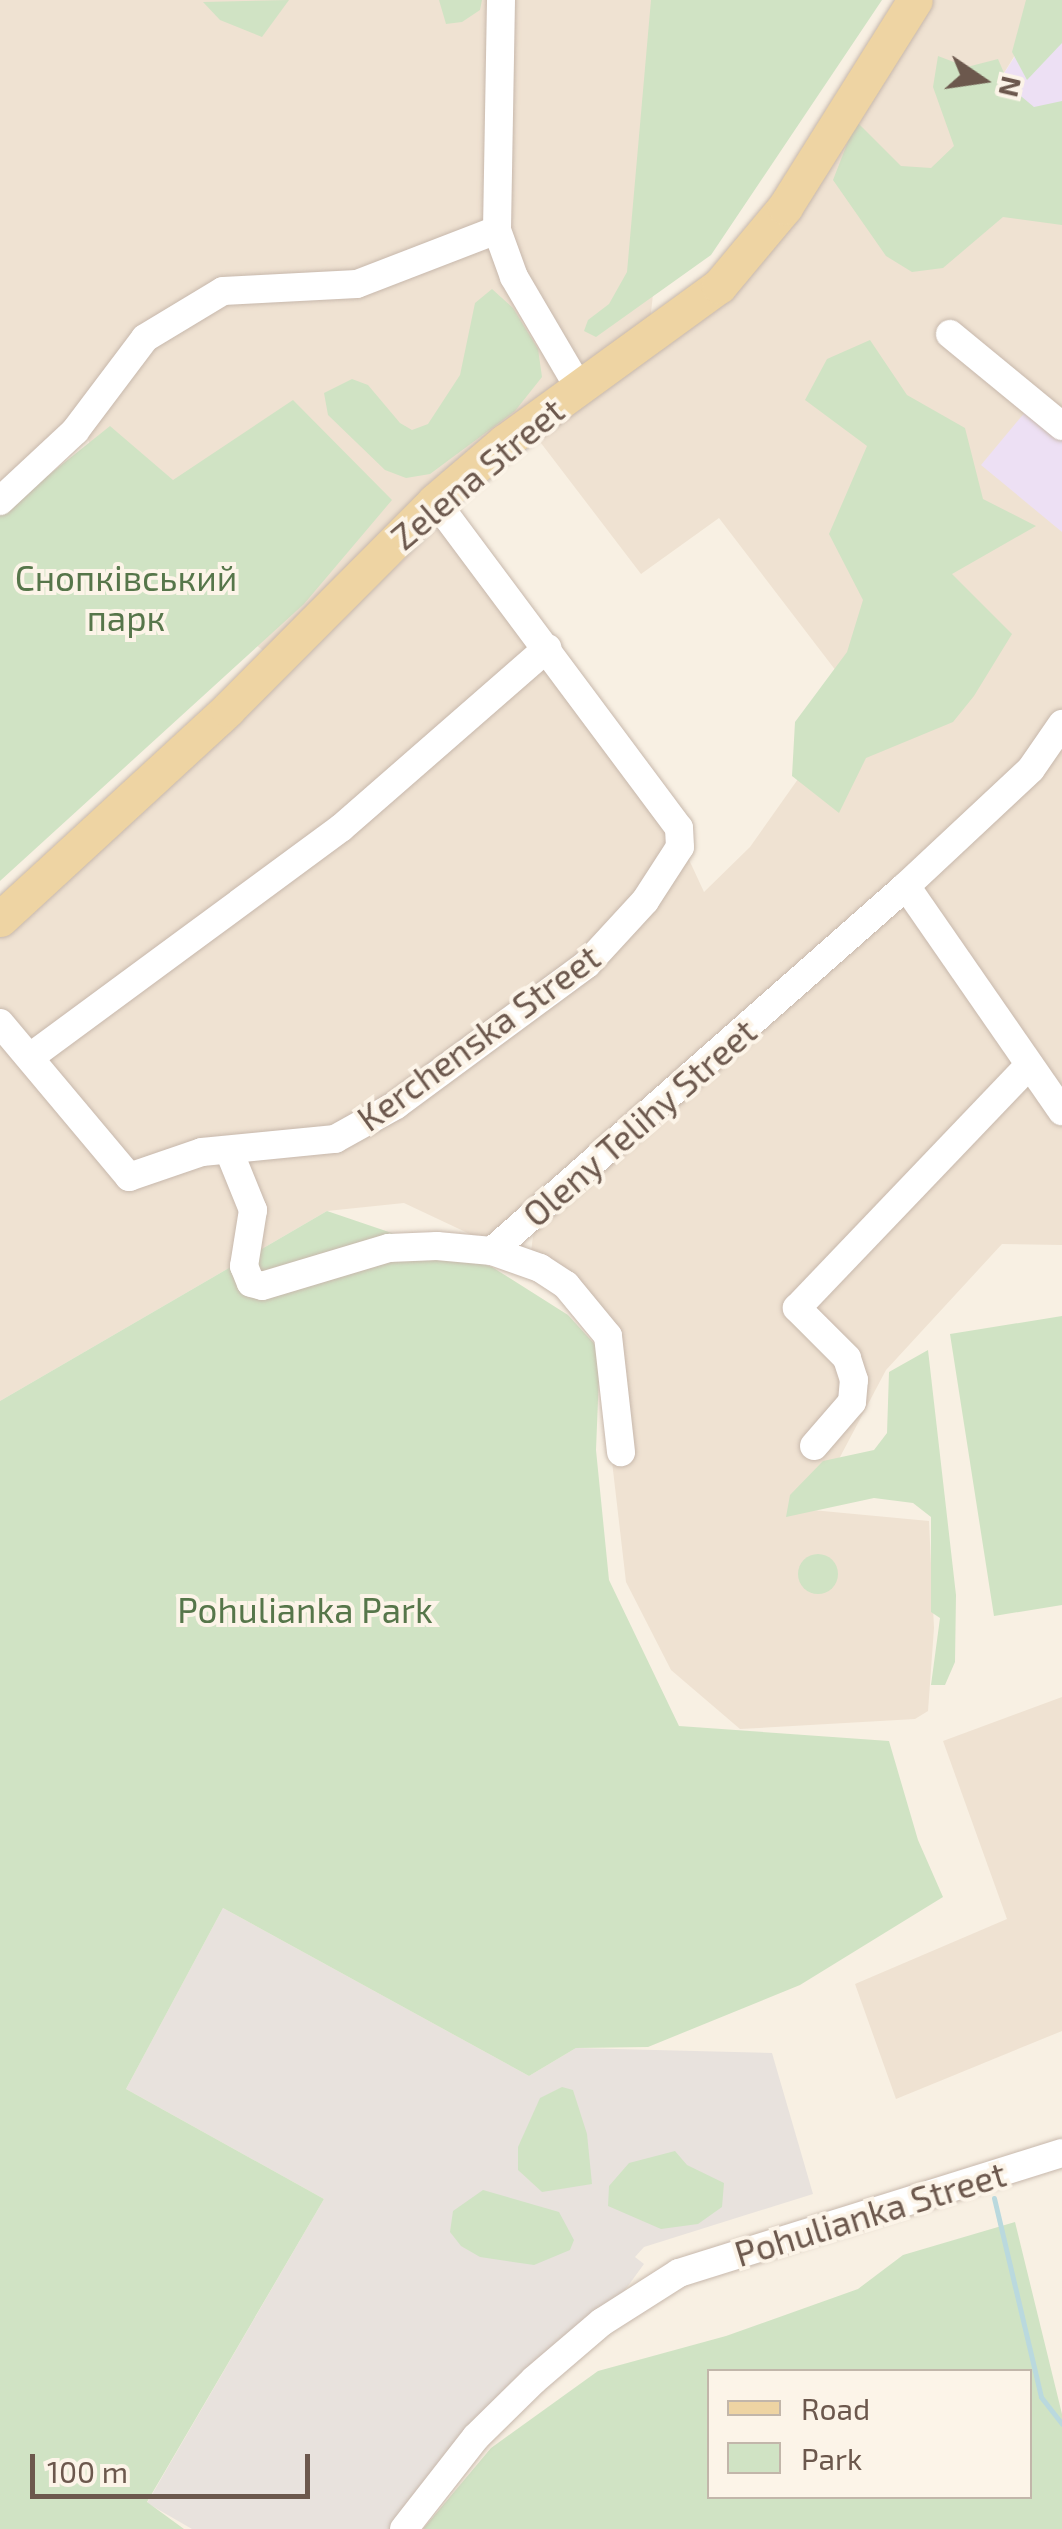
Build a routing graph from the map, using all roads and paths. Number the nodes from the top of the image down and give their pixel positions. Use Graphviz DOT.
graph roads {
  1 [pos="502,0"];
  2 [pos="914,0"];
  3 [pos="497,230"];
  4 [pos="950,334"];
  5 [pos="579,388"];
  6 [pos="1062,426"];
  7 [pos="0,501"];
  8 [pos="435,501"];
  9 [pos="547,648"];
  10 [pos="1062,724"];
  11 [pos="906,886"];
  12 [pos="0,918"];
  13 [pos="0,1023"];
  14 [pos="33,1055"];
  15 [pos="1029,1065"];
  16 [pos="1062,1110"];
  17 [pos="229,1151"];
  18 [pos="492,1252"];
  19 [pos="814,1446"];
  20 [pos="621,1452"];
  21 [pos="1062,2153"];
  22 [pos="404,2529"];
  1 -- 3 [label="street"];
  2 -- 5 [label="main road, Zelena Street"];
  3 -- 5 [label="street"];
  3 -- 7 [label="street"];
  4 -- 6 [label="street"];
  5 -- 8 [label="main road, Zelena Street"];
  8 -- 9 [label="street, Kerchenska Street"];
  8 -- 12 [label="main road, Zelena Street"];
  9 -- 14 [label="street"];
  9 -- 17 [label="street, Kerchenska Street"];
  10 -- 11 [label="street, Oleny Telihy Street"];
  11 -- 15 [label="street"];
  11 -- 18 [label="street, Oleny Telihy Street"];
  13 -- 14 [label="street, Kerchenska Street"];
  14 -- 17 [label="street, Kerchenska Street"];
  15 -- 16 [label="street"];
  15 -- 19 [label="street"];
  17 -- 18 [label="street, Oleny Telihy Street"];
  18 -- 20 [label="street"];
  21 -- 22 [label="street, Pohulianka Street"];
}
